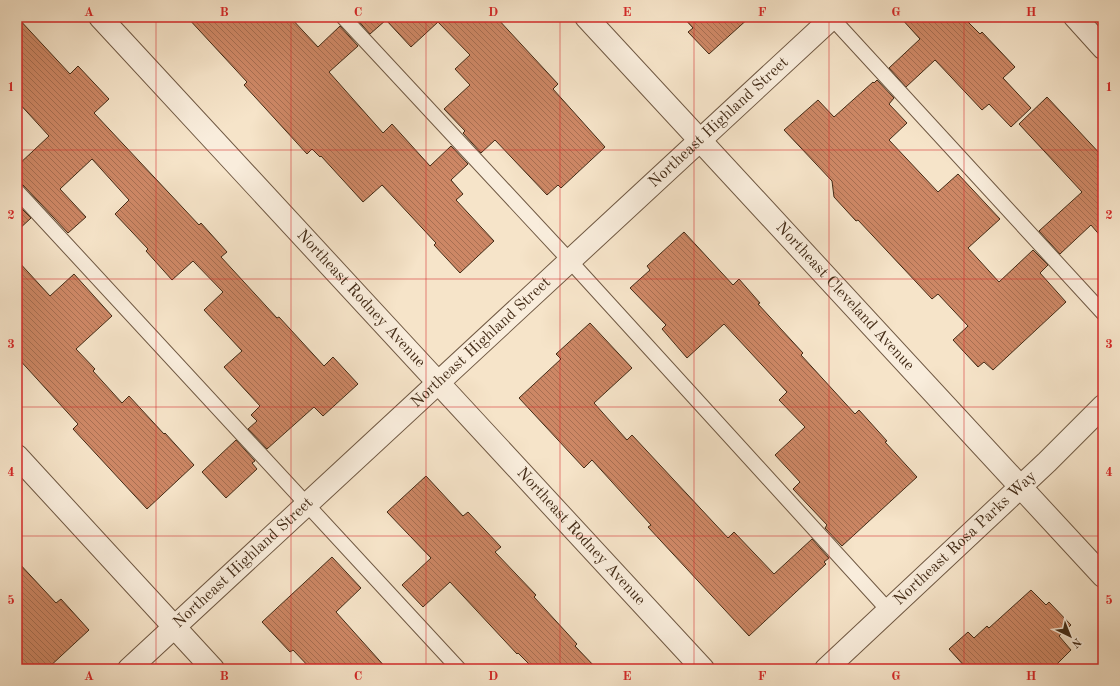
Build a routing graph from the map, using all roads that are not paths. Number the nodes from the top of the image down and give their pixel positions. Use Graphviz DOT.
graph roads {
  1 [pos="100,17"];
  2 [pos="343,17"];
  3 [pos="586,17"];
  4 [pos="832,17"];
  5 [pos="1075,17"];
  6 [pos="1103,48"];
  7 [pos="700,141"];
  8 [pos="17,191"];
  9 [pos="570,261"];
  10 [pos="1103,313"];
  11 [pos="438,383"];
  12 [pos="1103,406"];
  13 [pos="17,456"];
  14 [pos="1021,487"];
  15 [pos="307,504"];
  16 [pos="1103,576"];
  17 [pos="889,611"];
  18 [pos="174,627"];
  19 [pos="129,669"];
  20 [pos="213,669"];
  21 [pos="459,669"];
  22 [pos="703,669"];
  23 [pos="826,669"];
  1 -- 11 [label="street, Northeast Rodney Avenue"];
  2 -- 9 [label="lane"];
  3 -- 7 [label="street, Northeast Cleveland Avenue"];
  4 -- 7 [label="street, Northeast Highland Street"];
  4 -- 10 [label="lane"];
  5 -- 6 [label="street"];
  7 -- 9 [label="street, Northeast Highland Street"];
  7 -- 14 [label="street, Northeast Cleveland Avenue"];
  8 -- 15 [label="lane"];
  9 -- 11 [label="street, Northeast Highland Street"];
  9 -- 17 [label="lane"];
  11 -- 15 [label="street, Northeast Highland Street"];
  11 -- 22 [label="street, Northeast Rodney Avenue"];
  12 -- 14 [label="street, Northeast Rosa Parks Way"];
  13 -- 18 [label="street"];
  14 -- 16 [label="street, Northeast Cleveland Avenue"];
  14 -- 17 [label="street, Northeast Rosa Parks Way"];
  15 -- 18 [label="street, Northeast Highland Street"];
  15 -- 21 [label="lane"];
  17 -- 23 [label="street, Northeast Rosa Parks Way"];
  18 -- 19 [label="street, Northeast Highland Street"];
  18 -- 20 [label="street"];
}
